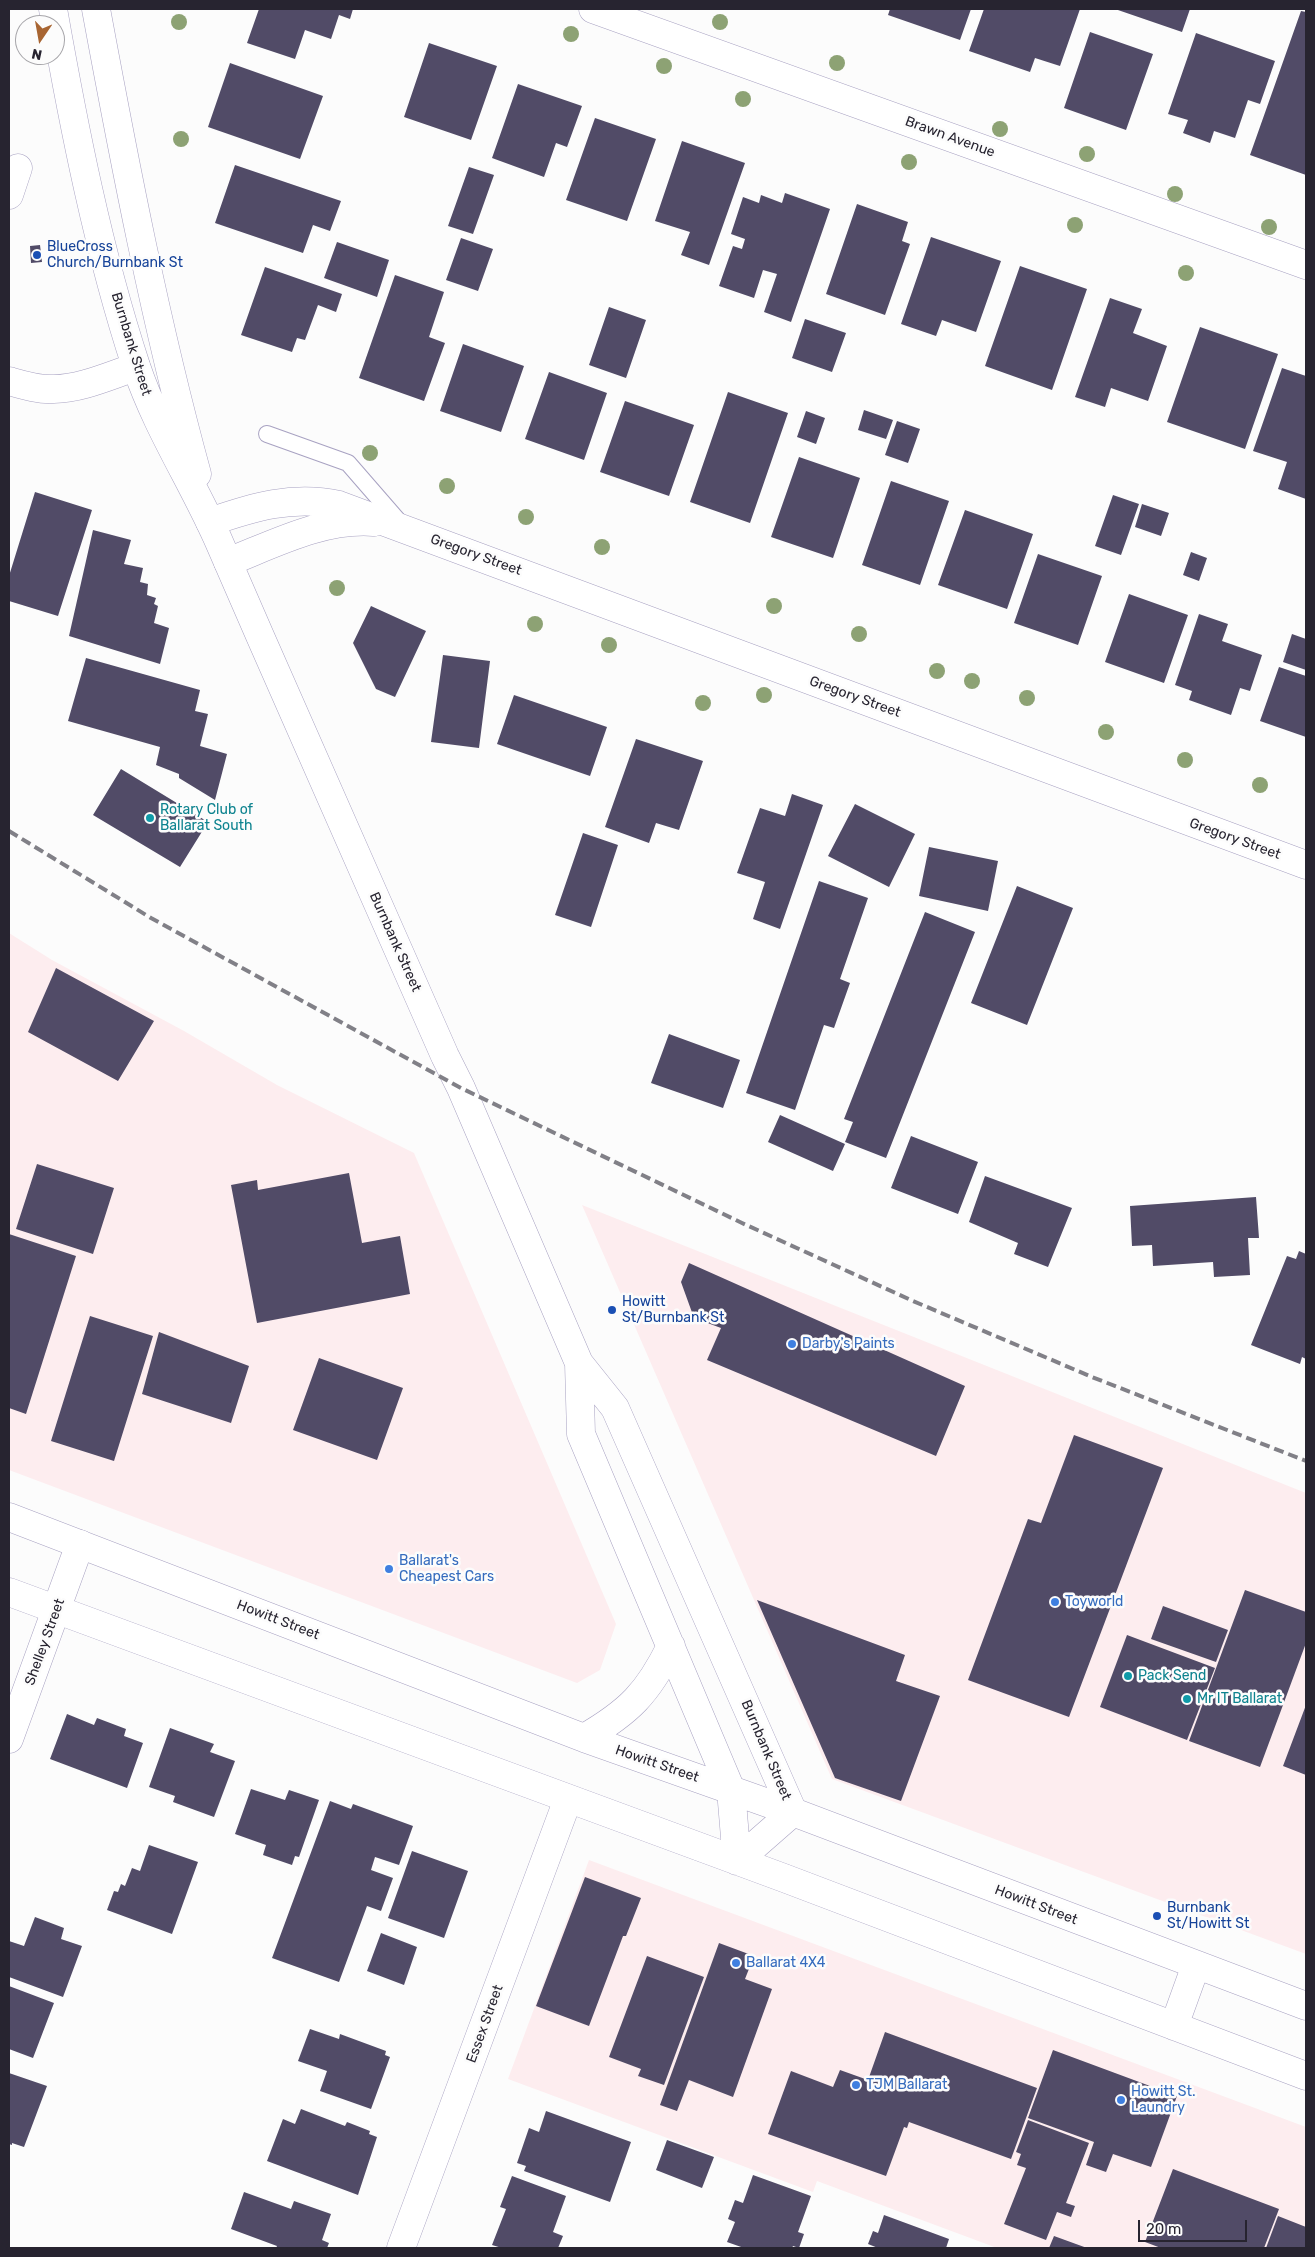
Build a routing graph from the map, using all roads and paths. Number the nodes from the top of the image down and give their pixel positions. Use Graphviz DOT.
graph roads {
  1 [pos="53,9"];
  2 [pos="96,9"];
  3 [pos="593,9"];
  4 [pos="18,168"];
  5 [pos="9,195"];
  6 [pos="1306,265"];
  7 [pos="136,367"];
  8 [pos="9,381"];
  9 [pos="267,434"];
  10 [pos="210,522"];
  11 [pos="405,528"];
  12 [pos="228,562"];
  13 [pos="1306,865"];
  14 [pos="579,1363"];
  15 [pos="9,1517"];
  16 [pos="80,1544"];
  17 [pos="9,1592"];
  18 [pos="57,1610"];
  19 [pos="671,1646"];
  20 [pos="584,1738"];
  21 [pos="9,1739"];
  22 [pos="731,1790"];
  23 [pos="568,1799"];
  24 [pos="793,1812"];
  25 [pos="737,1861"];
  26 [pos="1196,1965"];
  27 [pos="1306,2006"];
  28 [pos="1174,2026"];
  29 [pos="1306,2076"];
  30 [pos="401,2248"];
  1 -- 7 [label="main road, Burnbank Street"];
  2 -- 10 [label="main road, Burnbank Street"];
  3 -- 6 [label="main road, Brawn Avenue"];
  4 -- 5 [label="main road"];
  7 -- 8 [label="main road"];
  7 -- 10 [label="main road, Burnbank Street"];
  9 -- 11 [label="lane"];
  10 -- 11 [label="main road, Gregory Street"];
  10 -- 12 [label="main road, Burnbank Street"];
  11 -- 12 [label="main road, Gregory Street"];
  11 -- 13 [label="main road, Gregory Street"];
  12 -- 14 [label="main road, Burnbank Street"];
  14 -- 19 [label="main road, Burnbank Street"];
  14 -- 24 [label="main road, Burnbank Street"];
  15 -- 16 [label="main road, Howitt Street"];
  16 -- 18 [label="main road, Shelley Street"];
  16 -- 20 [label="main road, Howitt Street"];
  17 -- 18 [label="main road"];
  18 -- 21 [label="main road, Shelley Street"];
  18 -- 23 [label="main road"];
  19 -- 20 [label="main road"];
  19 -- 22 [label="main road, Burnbank Street"];
  20 -- 22 [label="main road, Howitt Street"];
  22 -- 24 [label="main road, Howitt Street"];
  22 -- 25 [label="main road, Burnbank Street"];
  23 -- 25 [label="main road"];
  23 -- 30 [label="main road, Essex Street"];
  24 -- 25 [label="main road, Burnbank Street"];
  24 -- 26 [label="main road, Howitt Street"];
  25 -- 28 [label="main road"];
  26 -- 27 [label="main road, Howitt Street"];
  26 -- 28 [label="main road"];
  28 -- 29 [label="main road"];
}
